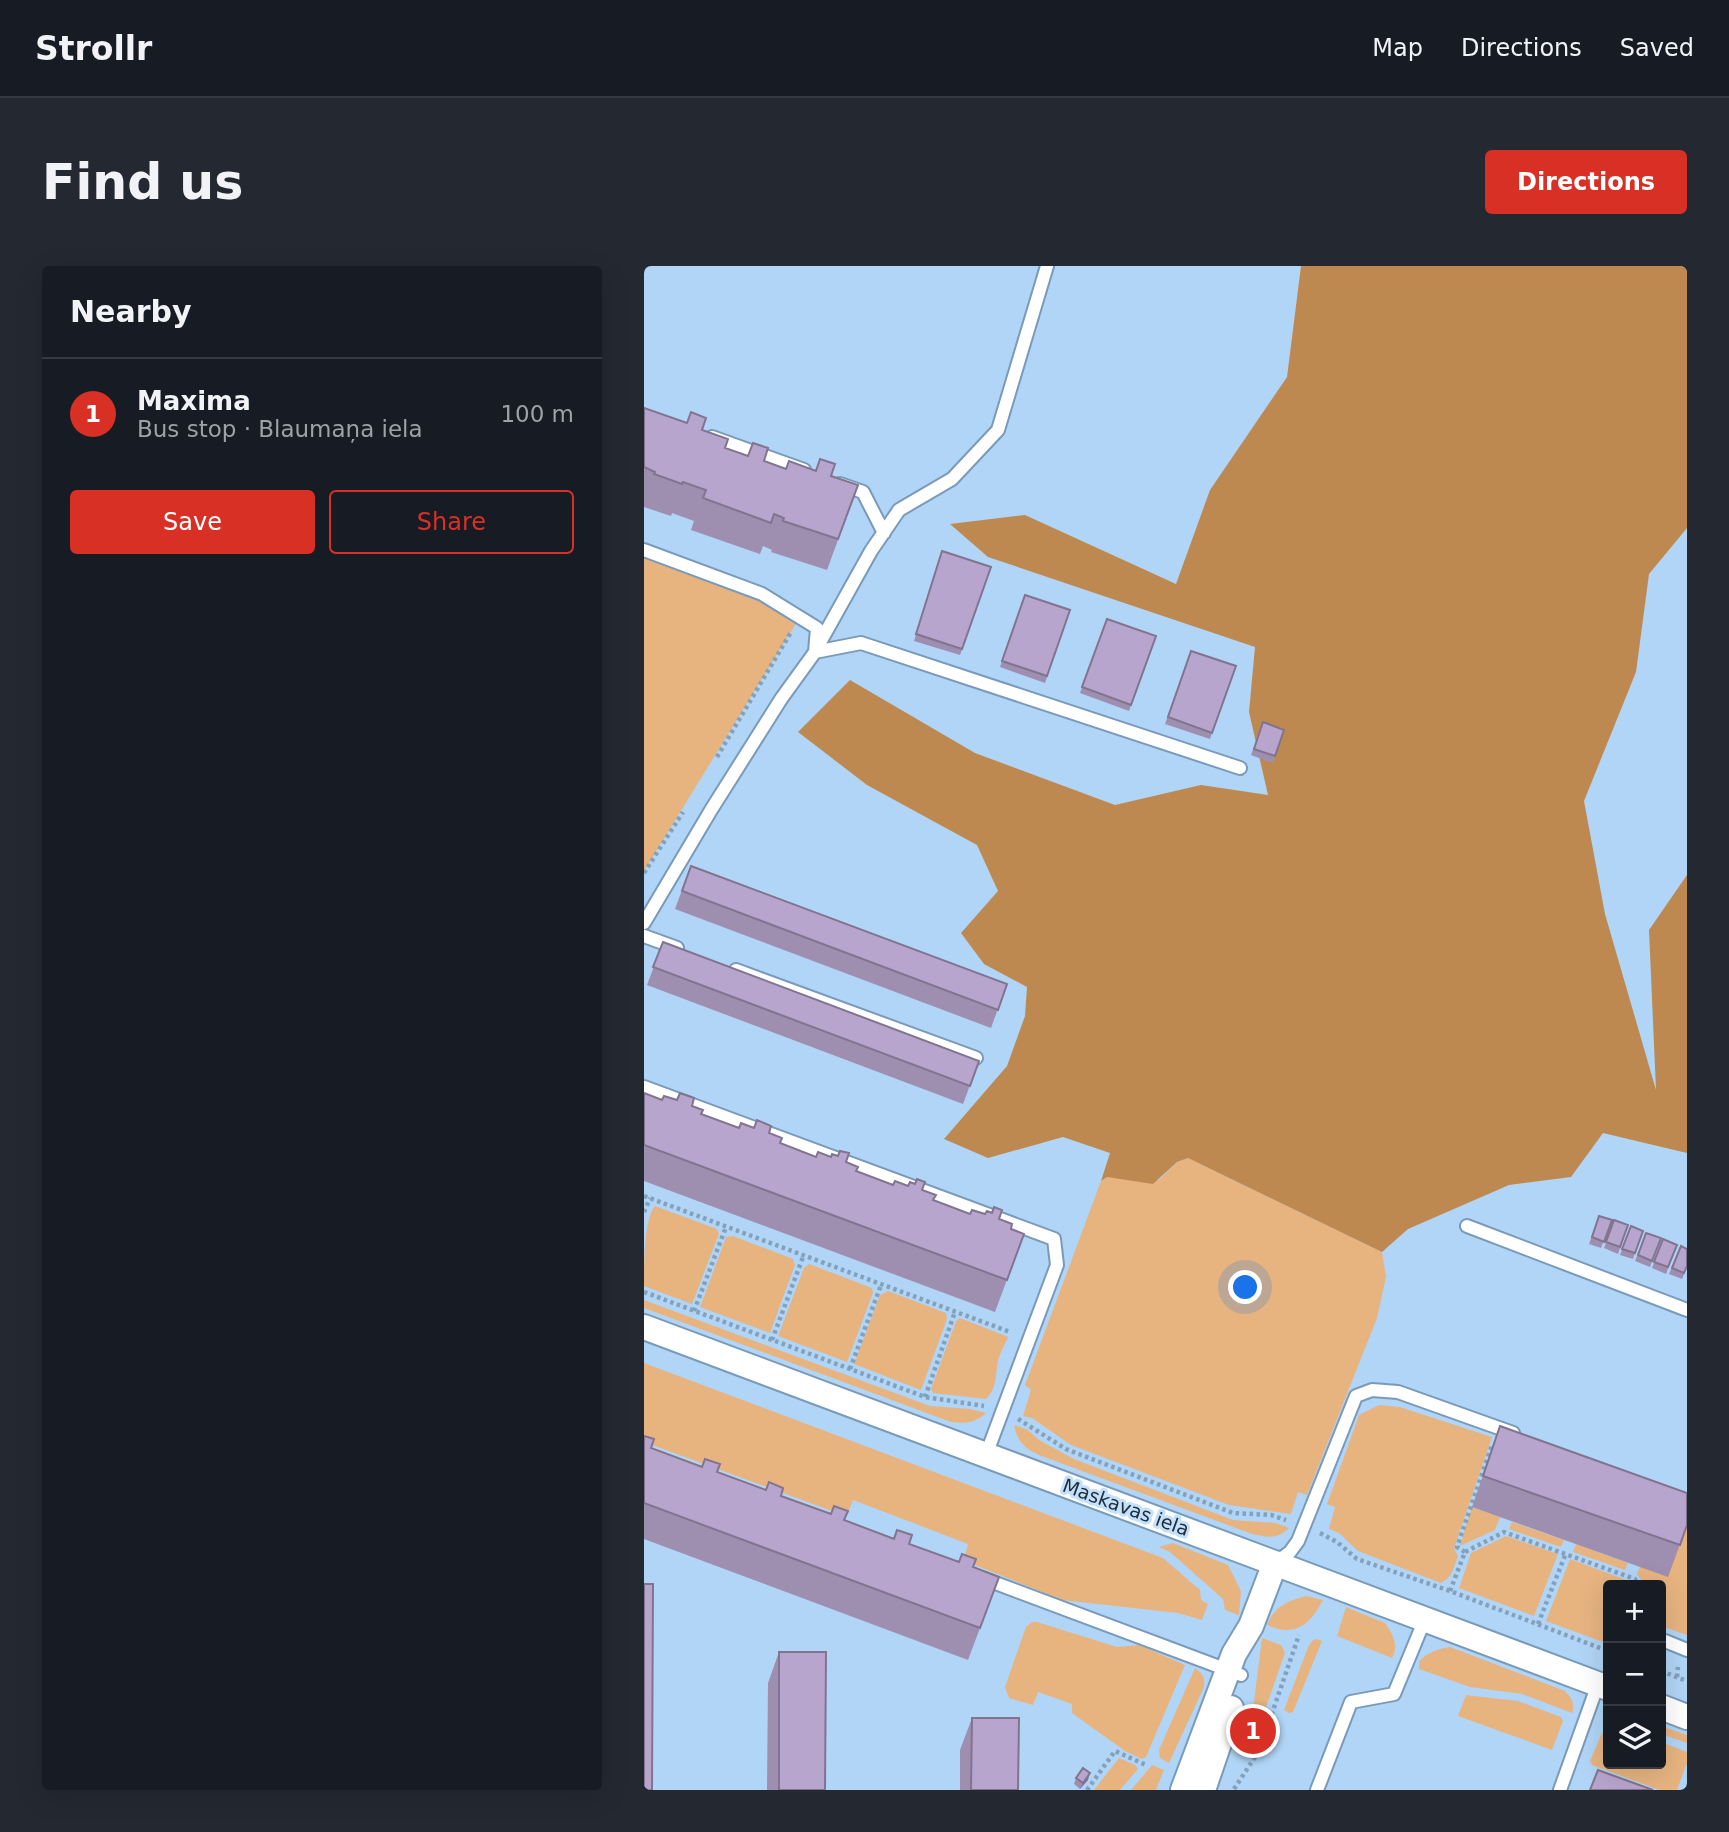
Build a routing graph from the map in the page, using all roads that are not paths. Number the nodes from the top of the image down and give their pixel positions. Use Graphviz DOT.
graph roads {
  1 [pos="1047,266"];
  2 [pos="695,431"];
  3 [pos="811,473"];
  4 [pos="824,478"];
  5 [pos="884,533"];
  6 [pos="644,550"];
  7 [pos="815,653"];
  8 [pos="1240,768"];
  9 [pos="644,923"];
  10 [pos="644,936"];
  11 [pos="695,955"];
  12 [pos="720,964"];
  13 [pos="976,1058"];
  14 [pos="644,1087"];
  15 [pos="1467,1226"];
  16 [pos="1687,1310"];
  17 [pos="644,1327"];
  18 [pos="1530,1439"];
  19 [pos="986,1455"];
  20 [pos="1275,1563"];
  21 [pos="964,1572"];
  22 [pos="1425,1619"];
  23 [pos="1666,1641"];
  24 [pos="1687,1650"];
  25 [pos="1235,1673"];
  26 [pos="1603,1686"];
  27 [pos="1666,1709"];
  28 [pos="1687,1717"];
  29 [pos="1183,1790"];
  30 [pos="1203,1790"];
  31 [pos="1317,1790"];
  32 [pos="1560,1790"];
  1 -- 5 [label="lane"];
  2 -- 3 [label="lane"];
  4 -- 5 [label="lane"];
  5 -- 7 [label="lane"];
  6 -- 7 [label="lane"];
  7 -- 8 [label="lane"];
  7 -- 9 [label="lane"];
  10 -- 11 [label="lane"];
  12 -- 13 [label="lane"];
  14 -- 19 [label="lane"];
  15 -- 16 [label="lane"];
  17 -- 19 [label="street, Maskavas iela"];
  18 -- 20 [label="lane"];
  19 -- 20 [label="street, Maskavas iela"];
  20 -- 22 [label="street, Maskavas iela"];
  20 -- 25 [label="street"];
  21 -- 25 [label="lane"];
  22 -- 26 [label="street, Maskavas iela"];
  22 -- 31 [label="lane"];
  23 -- 24 [label="lane"];
  25 -- 29 [label="street"];
  25 -- 30 [label="street"];
  26 -- 32 [label="lane"];
  27 -- 28 [label="street"];
}
